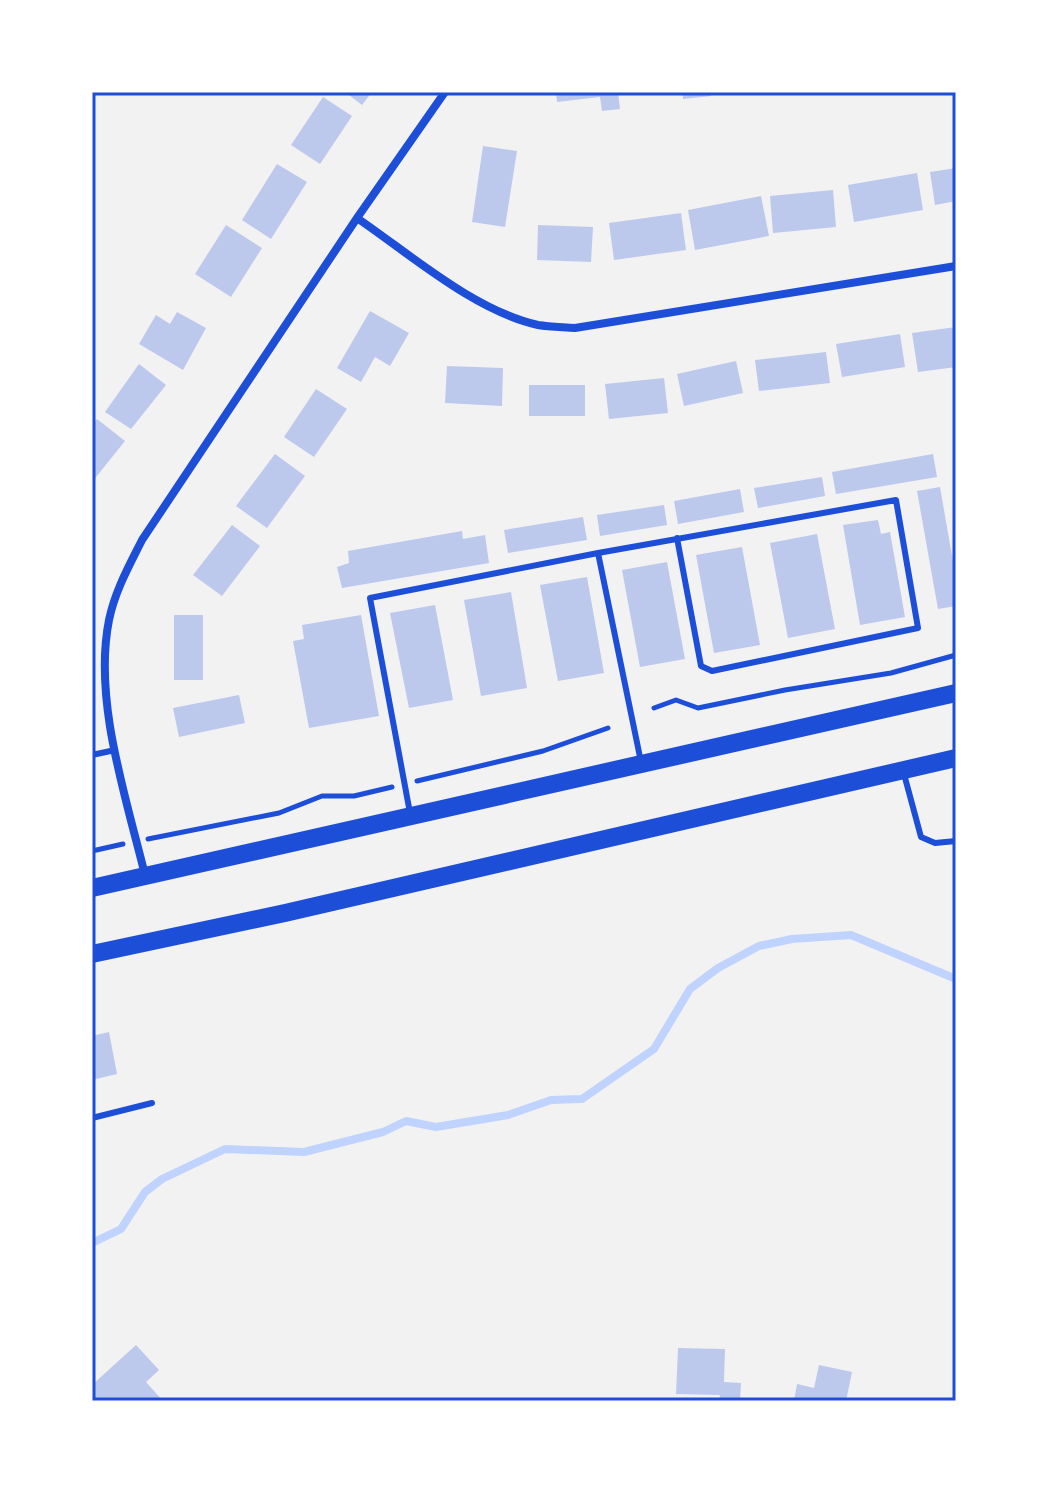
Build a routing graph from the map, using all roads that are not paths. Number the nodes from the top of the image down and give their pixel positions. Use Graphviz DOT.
graph roads {
  1 [pos="445,92"];
  2 [pos="357,218"];
  3 [pos="956,266"];
  4 [pos="677,538"];
  5 [pos="598,553"];
  6 [pos="956,693"];
  7 [pos="115,750"];
  8 [pos="92,755"];
  9 [pos="956,758"];
  10 [pos="642,765"];
  11 [pos="903,770"];
  12 [pos="411,817"];
  13 [pos="956,841"];
  14 [pos="145,876"];
  15 [pos="92,888"];
  16 [pos="92,954"];
  17 [pos="152,1103"];
  18 [pos="92,1118"];
  1 -- 2 [label="street"];
  2 -- 3 [label="street"];
  2 -- 7 [label="street"];
  4 -- 4 [label="lane"];
  4 -- 5 [label="lane"];
  5 -- 10 [label="lane"];
  5 -- 12 [label="lane"];
  6 -- 10 [label="main road"];
  7 -- 8 [label="lane"];
  7 -- 14 [label="street"];
  9 -- 11 [label="main road"];
  10 -- 12 [label="main road"];
  11 -- 13 [label="lane"];
  11 -- 16 [label="main road"];
  12 -- 14 [label="main road"];
  14 -- 15 [label="main road"];
  17 -- 18 [label="lane"];
}
